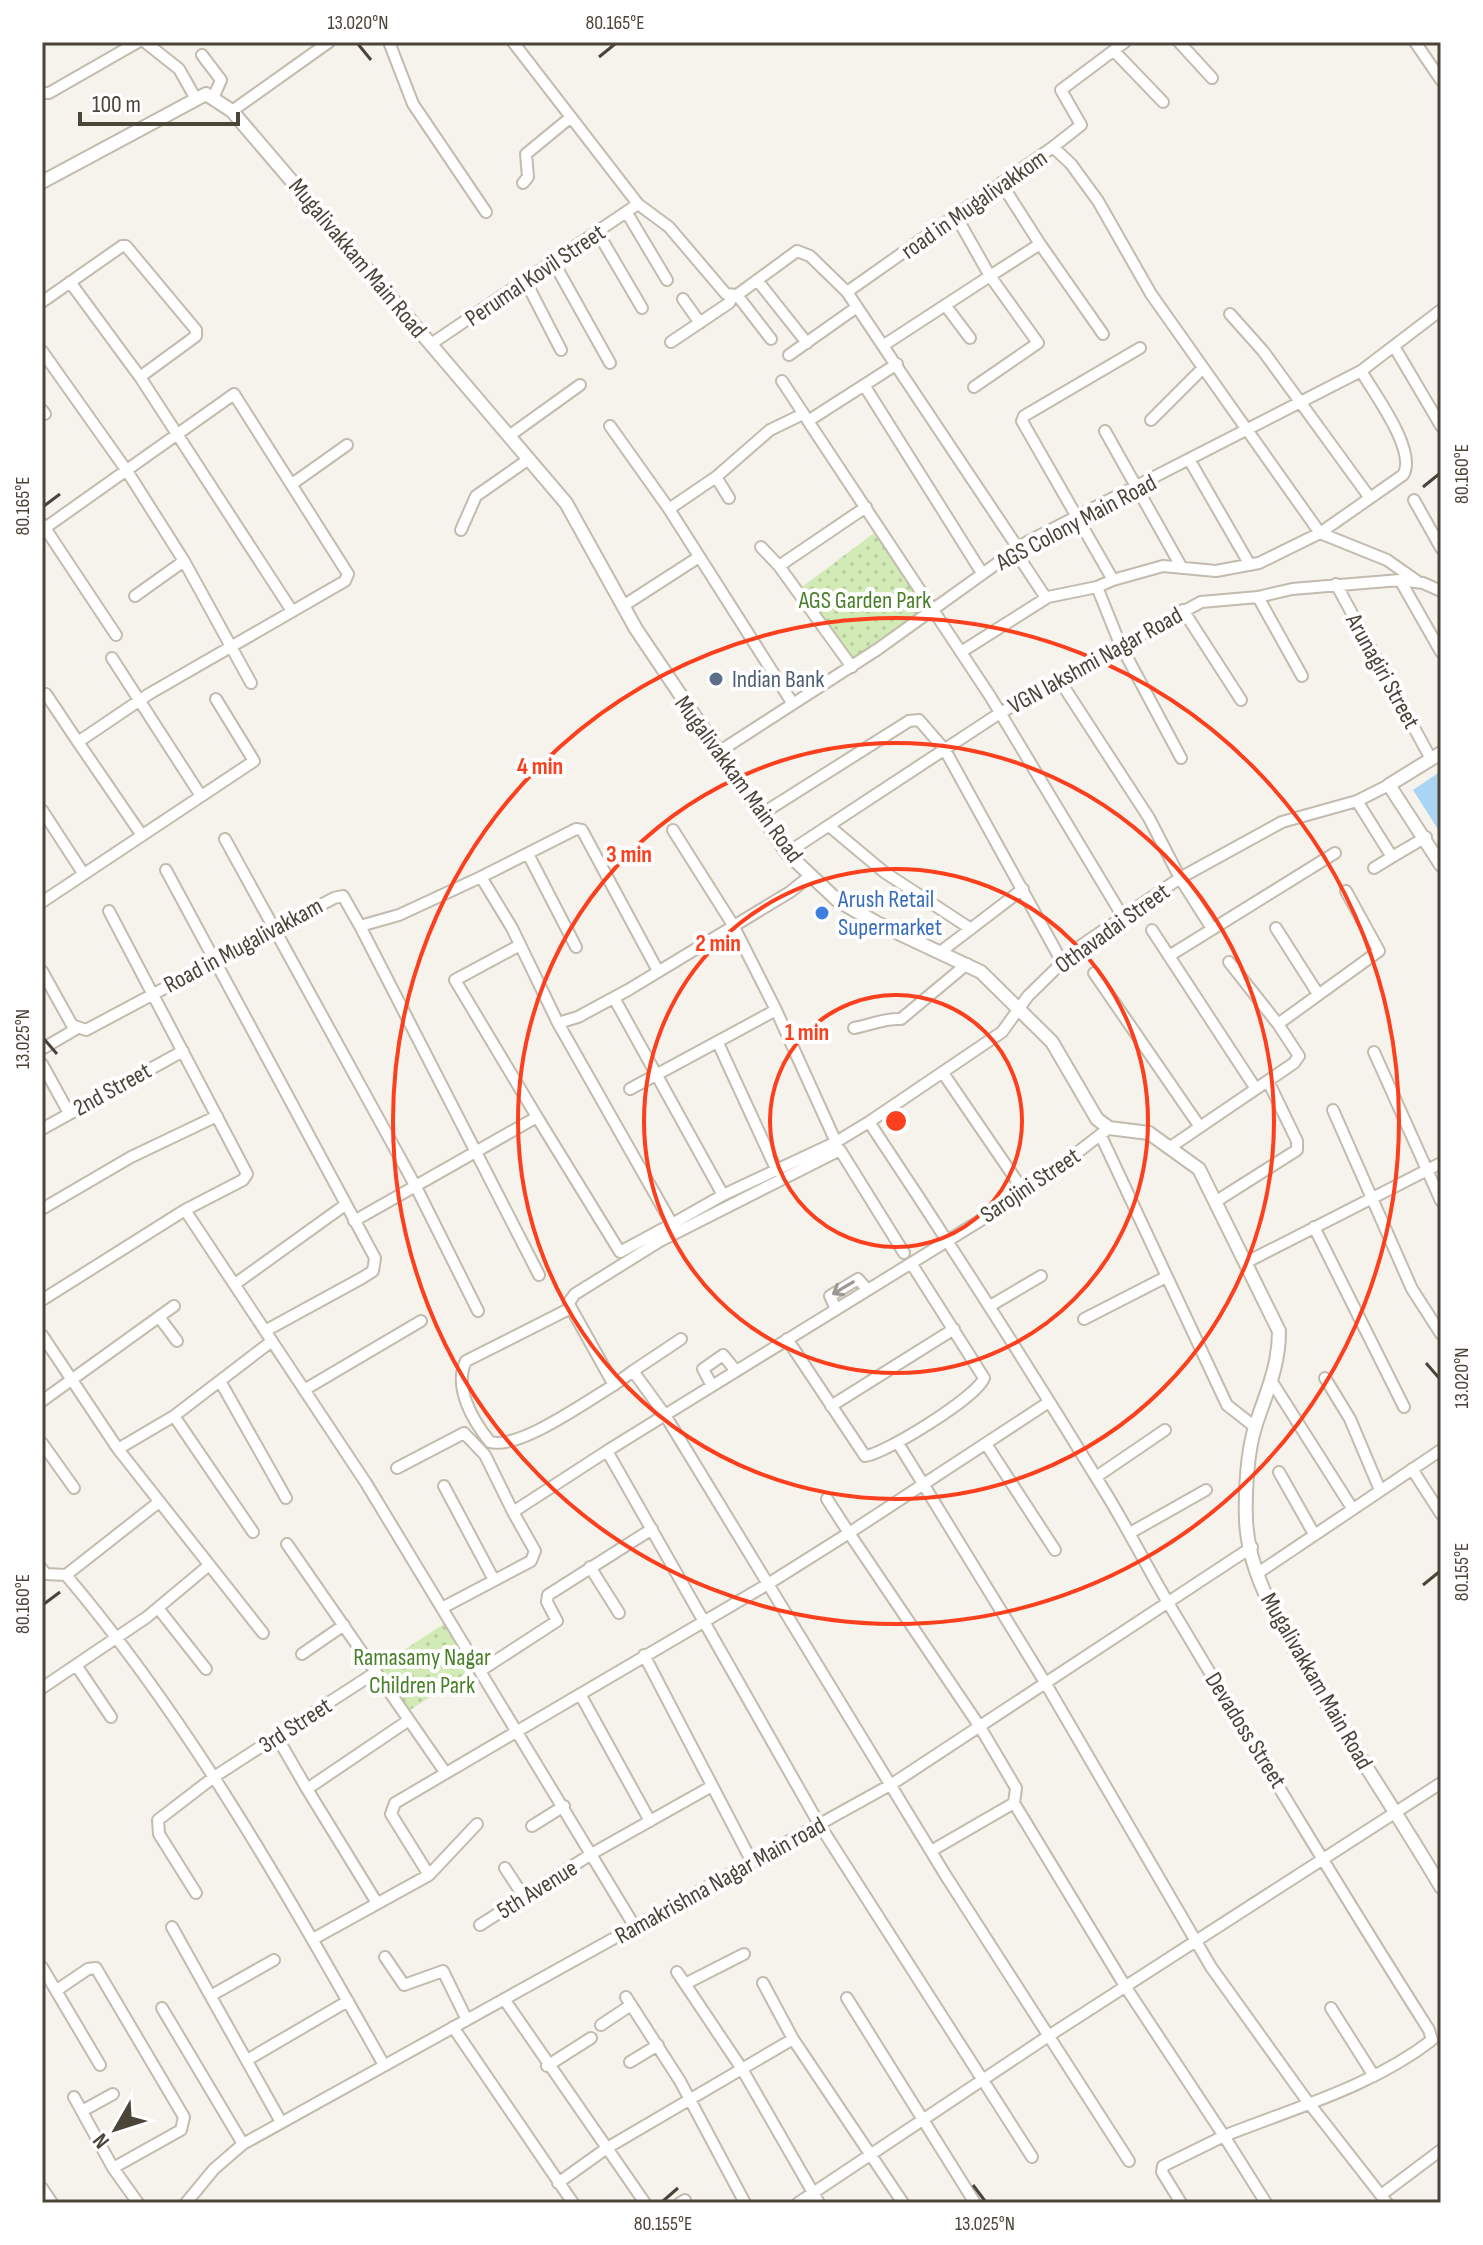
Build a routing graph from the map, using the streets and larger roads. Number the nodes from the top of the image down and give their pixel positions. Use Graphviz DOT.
graph roads {
  1 [pos="138,42"];
  2 [pos="145,42"];
  3 [pos="329,42"];
  4 [pos="389,42"];
  5 [pos="513,42"];
  6 [pos="1125,42"];
  7 [pos="1179,42"];
  8 [pos="1415,42"];
  9 [pos="1114,51"];
  10 [pos="202,55"];
  11 [pos="1212,78"];
  12 [pos="1441,80"];
  13 [pos="42,93"];
  14 [pos="214,96"];
  15 [pos="196,99"];
  16 [pos="1163,102"];
  17 [pos="232,111"];
  18 [pos="571,117"];
  19 [pos="1053,147"];
  20 [pos="42,182"];
  21 [pos="523,183"];
  22 [pos="1001,183"];
  23 [pos="638,204"];
  24 [pos="486,212"];
  25 [pos="627,213"];
  26 [pos="956,216"];
  27 [pos="598,233"];
  28 [pos="1040,244"];
  29 [pos="554,263"];
  30 [pos="990,276"];
  31 [pos="667,280"];
  32 [pos="757,280"];
  33 [pos="70,282"];
  34 [pos="526,282"];
  35 [pos="847,292"];
  36 [pos="735,296"];
  37 [pos="683,299"];
  38 [pos="42,302"];
  39 [pos="945,305"];
  40 [pos="857,307"];
  41 [pos="642,308"];
  42 [pos="1441,310"];
  43 [pos="1230,314"];
  44 [pos="700,323"];
  45 [pos="1103,334"];
  46 [pos="970,338"];
  47 [pos="771,339"];
  48 [pos="671,342"];
  49 [pos="807,343"];
  50 [pos="431,344"];
  51 [pos="884,345"];
  52 [pos="1140,348"];
  53 [pos="1395,348"];
  54 [pos="561,350"];
  55 [pos="42,351"];
  56 [pos="789,355"];
  57 [pos="610,363"];
  58 [pos="897,364"];
  59 [pos="1202,369"];
  60 [pos="1361,371"];
  61 [pos="140,377"];
  62 [pos="782,381"];
  63 [pos="580,385"];
  64 [pos="864,385"];
  65 [pos="974,387"];
  66 [pos="1299,401"];
  67 [pos="806,417"];
  68 [pos="1151,420"];
  69 [pos="610,426"];
  70 [pos="1441,426"];
  71 [pos="1246,429"];
  72 [pos="1105,431"];
  73 [pos="179,433"];
  74 [pos="509,436"];
  75 [pos="347,445"];
  76 [pos="529,459"];
  77 [pos="1190,461"];
  78 [pos="127,471"];
  79 [pos="716,477"];
  80 [pos="292,484"];
  81 [pos="1137,488"];
  82 [pos="729,498"];
  83 [pos="1370,498"];
  84 [pos="1414,500"];
  85 [pos="866,507"];
  86 [pos="669,509"];
  87 [pos="1078,517"];
  88 [pos="44,526"];
  89 [pos="1436,528"];
  90 [pos="461,530"];
  91 [pos="1320,533"];
  92 [pos="761,547"];
  93 [pos="1441,548"];
  94 [pos="1016,549"];
  95 [pos="699,557"];
  96 [pos="184,561"];
  97 [pos="1250,565"];
  98 [pos="779,566"];
  99 [pos="1182,568"];
  100 [pos="982,573"];
  101 [pos="1113,580"];
  102 [pos="1400,580"];
  103 [pos="1417,581"];
  104 [pos="1336,584"];
  105 [pos="1097,587"];
  106 [pos="1441,591"];
  107 [pos="135,596"];
  108 [pos="1258,597"];
  109 [pos="1046,598"];
  110 [pos="623,606"];
  111 [pos="933,609"];
  112 [pos="1183,610"];
  113 [pos="292,611"];
  114 [pos="116,635"];
  115 [pos="1120,644"];
  116 [pos="231,647"];
  117 [pos="961,652"];
  118 [pos="1441,652"];
  119 [pos="112,658"];
  120 [pos="852,667"];
  121 [pos="1302,676"];
  122 [pos="1060,681"];
  123 [pos="251,683"];
  124 [pos="46,694"];
  125 [pos="141,699"];
  126 [pos="216,699"];
  127 [pos="1241,700"];
  128 [pos="793,704"];
  129 [pos="1000,713"];
  130 [pos="78,742"];
  131 [pos="945,750"];
  132 [pos="720,751"];
  133 [pos="1436,756"];
  134 [pos="1181,758"];
  135 [pos="1389,785"];
  136 [pos="201,796"];
  137 [pos="1357,801"];
  138 [pos="42,810"];
  139 [pos="760,815"];
  140 [pos="829,826"];
  141 [pos="673,830"];
  142 [pos="141,834"];
  143 [pos="1426,837"];
  144 [pos="225,839"];
  145 [pos="787,853"];
  146 [pos="1335,853"];
  147 [pos="528,854"];
  148 [pos="1392,857"];
  149 [pos="1441,865"];
  150 [pos="1374,868"];
  151 [pos="166,870"];
  152 [pos="83,873"];
  153 [pos="810,876"];
  154 [pos="481,877"];
  155 [pos="1180,878"];
  156 [pos="1023,889"];
  157 [pos="1346,891"];
  158 [pos="42,902"];
  159 [pos="109,911"];
  160 [pos="1123,917"];
  161 [pos="733,925"];
  162 [pos="276,926"];
  163 [pos="360,926"];
  164 [pos="1211,927"];
  165 [pos="1276,928"];
  166 [pos="971,929"];
  167 [pos="1152,930"];
  168 [pos="520,945"];
  169 [pos="576,947"];
  170 [pos="939,953"];
  171 [pos="1169,956"];
  172 [pos="212,961"];
  173 [pos="1062,962"];
  174 [pos="1229,962"];
  175 [pos="967,964"];
  176 [pos="42,971"];
  177 [pos="658,971"];
  178 [pos="1094,973"];
  179 [pos="154,992"];
  180 [pos="1318,994"];
  181 [pos="614,998"];
  182 [pos="776,1010"];
  183 [pos="1021,1011"];
  184 [pos="558,1023"];
  185 [pos="1278,1024"];
  186 [pos="854,1028"];
  187 [pos="76,1029"];
  188 [pos="718,1043"];
  189 [pos="42,1049"];
  190 [pos="183,1051"];
  191 [pos="1374,1052"];
  192 [pos="42,1064"];
  193 [pos="943,1073"];
  194 [pos="656,1074"];
  195 [pos="1268,1081"];
  196 [pos="630,1089"];
  197 [pos="1256,1089"];
  198 [pos="1333,1110"];
  199 [pos="69,1113"];
  200 [pos="217,1116"];
  201 [pos="537,1117"];
  202 [pos="869,1122"];
  203 [pos="1200,1127"];
  204 [pos="42,1129"];
  205 [pos="1105,1132"];
  206 [pos="836,1142"];
  207 [pos="1172,1146"];
  208 [pos="476,1154"];
  209 [pos="1441,1163"];
  210 [pos="777,1171"];
  211 [pos="1426,1171"];
  212 [pos="416,1187"];
  213 [pos="1025,1193"];
  214 [pos="723,1195"];
  215 [pos="1371,1198"];
  216 [pos="1441,1201"];
  217 [pos="1215,1202"];
  218 [pos="345,1205"];
  219 [pos="42,1209"];
  220 [pos="185,1210"];
  221 [pos="354,1221"];
  222 [pos="672,1224"];
  223 [pos="1314,1227"];
  224 [pos="948,1239"];
  225 [pos="907,1258"];
  226 [pos="1245,1263"];
  227 [pos="539,1275"];
  228 [pos="1041,1276"];
  229 [pos="1166,1277"];
  230 [pos="235,1284"];
  231 [pos="42,1300"];
  232 [pos="174,1306"];
  233 [pos="990,1306"];
  234 [pos="571,1308"];
  235 [pos="478,1311"];
  236 [pos="159,1317"];
  237 [pos="1084,1319"];
  238 [pos="421,1321"];
  239 [pos="954,1329"];
  240 [pos="265,1331"];
  241 [pos="1441,1334"];
  242 [pos="42,1335"];
  243 [pos="681,1339"];
  244 [pos="787,1339"];
  245 [pos="177,1341"];
  246 [pos="272,1341"];
  247 [pos="633,1371"];
  248 [pos="736,1371"];
  249 [pos="1325,1378"];
  250 [pos="70,1379"];
  251 [pos="220,1381"];
  252 [pos="1272,1382"];
  253 [pos="614,1385"];
  254 [pos="712,1386"];
  255 [pos="304,1390"];
  256 [pos="42,1401"];
  257 [pos="1049,1402"];
  258 [pos="831,1406"];
  259 [pos="1404,1407"];
  260 [pos="665,1415"];
  261 [pos="174,1416"];
  262 [pos="1255,1427"];
  263 [pos="1165,1430"];
  264 [pos="42,1443"];
  265 [pos="986,1444"];
  266 [pos="901,1448"];
  267 [pos="118,1449"];
  268 [pos="1441,1450"];
  269 [pos="607,1451"];
  270 [pos="397,1468"];
  271 [pos="1412,1469"];
  272 [pos="1279,1472"];
  273 [pos="1096,1477"];
  274 [pos="923,1484"];
  275 [pos="444,1486"];
  276 [pos="74,1488"];
  277 [pos="1206,1490"];
  278 [pos="1380,1490"];
  279 [pos="286,1498"];
  280 [pos="827,1499"];
  281 [pos="159,1502"];
  282 [pos="1352,1508"];
  283 [pos="513,1512"];
  284 [pos="1441,1514"];
  285 [pos="652,1529"];
  286 [pos="253,1532"];
  287 [pos="849,1533"];
  288 [pos="1130,1533"];
  289 [pos="1314,1534"];
  290 [pos="287,1544"];
  291 [pos="1252,1547"];
  292 [pos="1055,1550"];
  293 [pos="208,1566"];
  294 [pos="590,1567"];
  295 [pos="42,1569"];
  296 [pos="1258,1573"];
  297 [pos="66,1575"];
  298 [pos="494,1580"];
  299 [pos="768,1584"];
  300 [pos="1168,1602"];
  301 [pos="158,1608"];
  302 [pos="442,1608"];
  303 [pos="619,1613"];
  304 [pos="704,1620"];
  305 [pos="344,1625"];
  306 [pos="263,1633"];
  307 [pos="118,1637"];
  308 [pos="302,1654"];
  309 [pos="644,1655"];
  310 [pos="76,1665"];
  311 [pos="206,1669"];
  312 [pos="480,1671"];
  313 [pos="376,1672"];
  314 [pos="1046,1684"];
  315 [pos="42,1688"];
  316 [pos="580,1694"];
  317 [pos="111,1717"];
  318 [pos="409,1720"];
  319 [pos="980,1727"];
  320 [pos="516,1732"];
  321 [pos="277,1737"];
  322 [pos="445,1772"];
  323 [pos="214,1777"];
  324 [pos="1441,1783"];
  325 [pos="892,1784"];
  326 [pos="712,1786"];
  327 [pos="307,1789"];
  328 [pos="1014,1803"];
  329 [pos="564,1806"];
  330 [pos="1396,1810"];
  331 [pos="650,1821"];
  332 [pos="477,1824"];
  333 [pos="819,1824"];
  334 [pos="532,1826"];
  335 [pos="931,1851"];
  336 [pos="593,1853"];
  337 [pos="1320,1859"];
  338 [pos="752,1862"];
  339 [pos="505,1868"];
  340 [pos="429,1875"];
  341 [pos="1441,1887"];
  342 [pos="196,1893"];
  343 [pos="524,1897"];
  344 [pos="377,1903"];
  345 [pos="480,1925"];
  346 [pos="172,1927"];
  347 [pos="635,1927"];
  348 [pos="313,1939"];
  349 [pos="1197,1942"];
  350 [pos="744,1954"];
  351 [pos="385,1957"];
  352 [pos="274,1960"];
  353 [pos="42,1967"];
  354 [pos="677,1972"];
  355 [pos="763,1983"];
  356 [pos="685,1984"];
  357 [pos="1125,1986"];
  358 [pos="57,1990"];
  359 [pos="212,1995"];
  360 [pos="847,1998"];
  361 [pos="504,1999"];
  362 [pos="348,2001"];
  363 [pos="162,2008"];
  364 [pos="1331,2008"];
  365 [pos="467,2020"];
  366 [pos="601,2025"];
  367 [pos="453,2027"];
  368 [pos="1047,2037"];
  369 [pos="591,2038"];
  370 [pos="793,2039"];
  371 [pos="658,2045"];
  372 [pos="247,2060"];
  373 [pos="630,2062"];
  374 [pos="100,2065"];
  375 [pos="384,2065"];
  376 [pos="547,2066"];
  377 [pos="742,2069"];
  378 [pos="1374,2076"];
  379 [pos="982,2079"];
  380 [pos="113,2094"];
  381 [pos="74,2097"];
  382 [pos="690,2099"];
  383 [pos="1309,2103"];
  384 [pos="82,2111"];
  385 [pos="923,2118"];
  386 [pos="281,2122"];
  387 [pos="1224,2136"];
  388 [pos="243,2144"];
  389 [pos="607,2148"];
  390 [pos="1441,2150"];
  391 [pos="871,2152"];
  392 [pos="1032,2157"];
  393 [pos="1129,2161"];
  394 [pos="113,2168"];
  395 [pos="558,2183"];
  396 [pos="42,2188"];
  397 [pos="816,2198"];
  398 [pos="1384,2199"];
  399 [pos="52,2203"];
  400 [pos="138,2203"];
  401 [pos="186,2203"];
  402 [pos="573,2203"];
  403 [pos="645,2203"];
  404 [pos="745,2203"];
  405 [pos="798,2203"];
  406 [pos="903,2203"];
  407 [pos="975,2203"];
  408 [pos="1181,2203"];
  409 [pos="1266,2203"];
  1 -- 13 [label="street"];
  2 -- 15 [label="street"];
  3 -- 17 [label="street"];
  4 -- 24 [label="street"];
  5 -- 18 [label="street"];
  6 -- 9 [label="street"];
  7 -- 11 [label="street"];
  8 -- 12 [label="street"];
  9 -- 16 [label="street"];
  9 -- 19 [label="street"];
  10 -- 14 [label="street"];
  14 -- 15 [label="street"];
  14 -- 17 [label="street, Mugalivakkam Main Road"];
  15 -- 20 [label="street"];
  17 -- 50 [label="street, Mugalivakkam Main Road"];
  18 -- 21 [label="street"];
  18 -- 23 [label="street"];
  19 -- 22 [label="street, road in Mugalivakkom"];
  19 -- 59 [label="street, road in Mugalivakkom"];
  22 -- 26 [label="street, road in Mugalivakkom"];
  22 -- 28 [label="street"];
  23 -- 25 [label="street, Perumal Kovil Street"];
  23 -- 36 [label="street"];
  25 -- 27 [label="street, Perumal Kovil Street"];
  25 -- 31 [label="street"];
  26 -- 30 [label="street"];
  26 -- 35 [label="street, road in Mugalivakkom"];
  27 -- 29 [label="street, Perumal Kovil Street"];
  27 -- 41 [label="street"];
  28 -- 30 [label="street"];
  28 -- 45 [label="street"];
  29 -- 34 [label="street, Perumal Kovil Street"];
  29 -- 57 [label="street"];
  30 -- 39 [label="street"];
  30 -- 65 [label="street"];
  32 -- 35 [label="street"];
  32 -- 36 [label="street"];
  32 -- 49 [label="street"];
  33 -- 38 [label="street"];
  33 -- 61 [label="street"];
  33 -- 61 [label="street"];
  34 -- 50 [label="street, Perumal Kovil Street"];
  34 -- 54 [label="street"];
  35 -- 40 [label="street"];
  36 -- 44 [label="street"];
  36 -- 47 [label="street"];
  37 -- 44 [label="street"];
  39 -- 46 [label="street"];
  39 -- 51 [label="street"];
  40 -- 49 [label="street"];
  40 -- 51 [label="street"];
  42 -- 53 [label="street, AGS Colony Main Road"];
  43 -- 66 [label="street"];
  44 -- 48 [label="street"];
  49 -- 56 [label="street"];
  50 -- 74 [label="street, Mugalivakkam Main Road"];
  51 -- 58 [label="street"];
  52 -- 87 [label="street"];
  53 -- 60 [label="street, AGS Colony Main Road"];
  53 -- 70 [label="street"];
  55 -- 78 [label="street"];
  58 -- 64 [label="street"];
  58 -- 94 [label="street"];
  59 -- 68 [label="street"];
  59 -- 71 [label="street, road in Mugalivakkom"];
  60 -- 66 [label="street, AGS Colony Main Road"];
  60 -- 83 [label="street"];
  61 -- 73 [label="street"];
  62 -- 67 [label="street"];
  63 -- 74 [label="street"];
  64 -- 67 [label="street"];
  64 -- 100 [label="street"];
  66 -- 71 [label="street, AGS Colony Main Road"];
  66 -- 83 [label="street"];
  67 -- 79 [label="street"];
  67 -- 85 [label="street"];
  69 -- 86 [label="street"];
  71 -- 77 [label="street, AGS Colony Main Road"];
  71 -- 91 [label="street, road in Mugalivakkom"];
  72 -- 81 [label="street"];
  73 -- 78 [label="street"];
  73 -- 80 [label="street"];
  73 -- 113 [label="street"];
  74 -- 76 [label="street, Mugalivakkam Main Road"];
  75 -- 80 [label="street"];
  76 -- 90 [label="street"];
  76 -- 110 [label="street, Mugalivakkam Main Road"];
  77 -- 81 [label="street, AGS Colony Main Road"];
  77 -- 97 [label="street"];
  78 -- 88 [label="street"];
  78 -- 96 [label="street"];
  79 -- 82 [label="street"];
  79 -- 86 [label="street"];
  80 -- 113 [label="street"];
  81 -- 87 [label="street, AGS Colony Main Road"];
  81 -- 99 [label="street"];
  83 -- 91 [label="street"];
  84 -- 89 [label="street"];
  85 -- 98 [label="street"];
  85 -- 111 [label="street"];
  86 -- 95 [label="street"];
  87 -- 94 [label="street, AGS Colony Main Road"];
  87 -- 101 [label="street"];
  88 -- 114 [label="street"];
  89 -- 93 [label="street"];
  91 -- 97 [label="street"];
  91 -- 103 [label="street"];
  92 -- 98 [label="street"];
  94 -- 100 [label="street, AGS Colony Main Road"];
  94 -- 109 [label="street"];
  95 -- 110 [label="street"];
  95 -- 128 [label="street"];
  96 -- 107 [label="street"];
  96 -- 116 [label="street"];
  97 -- 99 [label="street"];
  98 -- 120 [label="street"];
  99 -- 101 [label="street"];
  100 -- 111 [label="street, AGS Colony Main Road"];
  101 -- 105 [label="street"];
  102 -- 103 [label="street, VGN lakshmi Nagar Road"];
  102 -- 104 [label="street, VGN lakshmi Nagar Road"];
  102 -- 118 [label="street"];
  103 -- 106 [label="street, VGN lakshmi Nagar Road"];
  104 -- 108 [label="street, VGN lakshmi Nagar Road"];
  104 -- 133 [label="street, Arunagiri Street"];
  105 -- 109 [label="street"];
  105 -- 115 [label="street"];
  108 -- 112 [label="street, VGN lakshmi Nagar Road"];
  108 -- 121 [label="street"];
  109 -- 117 [label="street"];
  110 -- 132 [label="street, Mugalivakkam Main Road"];
  111 -- 117 [label="street"];
  111 -- 120 [label="street, AGS Colony Main Road"];
  112 -- 115 [label="street, VGN lakshmi Nagar Road"];
  112 -- 127 [label="street"];
  113 -- 116 [label="street"];
  115 -- 122 [label="street, VGN lakshmi Nagar Road"];
  115 -- 134 [label="street"];
  116 -- 123 [label="street"];
  116 -- 125 [label="street"];
  117 -- 129 [label="street"];
  119 -- 125 [label="street"];
  120 -- 128 [label="street, AGS Colony Main Road"];
  122 -- 129 [label="street, VGN lakshmi Nagar Road"];
  122 -- 155 [label="street"];
  124 -- 130 [label="street"];
  125 -- 130 [label="street"];
  125 -- 136 [label="street"];
  126 -- 136 [label="street"];
  128 -- 132 [label="street, AGS Colony Main Road"];
  129 -- 131 [label="street, VGN lakshmi Nagar Road"];
  129 -- 160 [label="street"];
  130 -- 142 [label="street"];
  131 -- 139 [label="street"];
  131 -- 140 [label="street, VGN lakshmi Nagar Road"];
  131 -- 156 [label="street"];
  132 -- 139 [label="street, Mugalivakkam Main Road"];
  133 -- 135 [label="street"];
  135 -- 137 [label="street, Othavadai Street"];
  135 -- 143 [label="street"];
  136 -- 142 [label="street"];
  137 -- 148 [label="street"];
  137 -- 155 [label="street, Othavadai Street"];
  138 -- 152 [label="street"];
  139 -- 145 [label="street, Mugalivakkam Main Road"];
  140 -- 145 [label="street, VGN lakshmi Nagar Road"];
  140 -- 166 [label="street"];
  141 -- 161 [label="street"];
  142 -- 152 [label="street"];
  143 -- 148 [label="street"];
  143 -- 149 [label="street"];
  144 -- 162 [label="street"];
  145 -- 153 [label="street, Mugalivakkam Main Road"];
  146 -- 164 [label="street"];
  147 -- 154 [label="street, Road in Mugalivakkam"];
  147 -- 169 [label="street"];
  147 -- 177 [label="street, Road in Mugalivakkam"];
  148 -- 150 [label="street"];
  151 -- 172 [label="street"];
  152 -- 158 [label="street"];
  153 -- 161 [label="street"];
  153 -- 170 [label="street, Mugalivakkam Main Road"];
  154 -- 163 [label="street, Road in Mugalivakkam"];
  154 -- 168 [label="street"];
  155 -- 160 [label="street, Othavadai Street"];
  155 -- 164 [label="street"];
  156 -- 166 [label="street"];
  156 -- 173 [label="street"];
  157 -- 180 [label="street"];
  159 -- 179 [label="street"];
  160 -- 173 [label="street, Othavadai Street"];
  161 -- 177 [label="street"];
  161 -- 182 [label="street"];
  162 -- 163 [label="street, Road in Mugalivakkam"];
  162 -- 172 [label="street, Road in Mugalivakkam"];
  162 -- 212 [label="street"];
  163 -- 208 [label="street"];
  164 -- 171 [label="street"];
  165 -- 180 [label="street"];
  166 -- 170 [label="street"];
  167 -- 171 [label="street"];
  168 -- 184 [label="street"];
  168 -- 201 [label="street"];
  170 -- 175 [label="street, Mugalivakkam Main Road"];
  171 -- 197 [label="street"];
  172 -- 179 [label="street, Road in Mugalivakkam"];
  172 -- 218 [label="street"];
  173 -- 183 [label="street, Othavadai Street"];
  174 -- 185 [label="street"];
  175 -- 183 [label="street, Mugalivakkam Main Road"];
  175 -- 186 [label="street"];
  176 -- 187 [label="street"];
  177 -- 181 [label="street"];
  178 -- 203 [label="street"];
  179 -- 187 [label="street, Road in Mugalivakkam"];
  179 -- 190 [label="street"];
  180 -- 185 [label="street"];
  181 -- 184 [label="street"];
  181 -- 194 [label="street"];
  182 -- 188 [label="street"];
  182 -- 206 [label="street"];
  183 -- 193 [label="street, Othavadai Street"];
  183 -- 205 [label="street, Mugalivakkam Main Road"];
  184 -- 222 [label="street"];
  185 -- 195 [label="street"];
  187 -- 189 [label="street, Road in Mugalivakkam"];
  188 -- 194 [label="street"];
  188 -- 210 [label="street"];
  190 -- 199 [label="street, 2nd Street"];
  190 -- 200 [label="street"];
  191 -- 211 [label="street"];
  192 -- 199 [label="street"];
  193 -- 202 [label="street, Othavadai Street"];
  193 -- 213 [label="street"];
  194 -- 196 [label="street"];
  194 -- 214 [label="street"];
  195 -- 197 [label="street"];
  195 -- 217 [label="street"];
  197 -- 203 [label="street"];
  198 -- 215 [label="street"];
  199 -- 204 [label="street, 2nd Street"];
  200 -- 219 [label="street"];
  200 -- 220 [label="street"];
  201 -- 208 [label="street"];
  201 -- 222 [label="street, Othavadai Street"];
  202 -- 206 [label="street, Othavadai Street"];
  202 -- 224 [label="street, Devadoss Street"];
  203 -- 207 [label="street"];
  205 -- 207 [label="street, Mugalivakkam Main Road"];
  205 -- 213 [label="street, Sarojini Street"];
  205 -- 229 [label="street"];
  206 -- 210 [label="street, Othavadai Street"];
  207 -- 217 [label="street, Mugalivakkam Main Road"];
  208 -- 212 [label="street"];
  208 -- 227 [label="street"];
  209 -- 211 [label="street"];
  210 -- 214 [label="street, Othavadai Street"];
  211 -- 215 [label="street"];
  211 -- 216 [label="street"];
  212 -- 221 [label="street"];
  212 -- 235 [label="street"];
  213 -- 224 [label="street, Sarojini Street"];
  214 -- 222 [label="street, Othavadai Street"];
  215 -- 223 [label="street"];
  215 -- 241 [label="street"];
  217 -- 226 [label="street, Mugalivakkam Main Road"];
  218 -- 221 [label="street"];
  218 -- 230 [label="street"];
  220 -- 230 [label="street"];
  220 -- 231 [label="street"];
  221 -- 240 [label="street"];
  223 -- 226 [label="street"];
  223 -- 259 [label="street"];
  224 -- 225 [label="street, Sarojini Street"];
  224 -- 233 [label="street, Devadoss Street"];
  225 -- 234 [label="street"];
  225 -- 239 [label="street"];
  225 -- 244 [label="street, Sarojini Street"];
  226 -- 252 [label="street, Mugalivakkam Main Road"];
  228 -- 233 [label="street"];
  229 -- 237 [label="street"];
  229 -- 262 [label="street"];
  230 -- 240 [label="street"];
  232 -- 236 [label="street"];
  233 -- 257 [label="street, Devadoss Street"];
  234 -- 253 [label="street"];
  234 -- 253 [label="street"];
  236 -- 245 [label="street"];
  236 -- 250 [label="street"];
  238 -- 255 [label="street"];
  239 -- 258 [label="street"];
  239 -- 258 [label="street"];
  240 -- 246 [label="street"];
  242 -- 250 [label="street"];
  243 -- 247 [label="street"];
  244 -- 248 [label="street, Sarojini Street"];
  244 -- 258 [label="street"];
  246 -- 251 [label="street"];
  246 -- 255 [label="street"];
  247 -- 253 [label="street"];
  247 -- 260 [label="street"];
  248 -- 254 [label="street, Sarojini Street"];
  248 -- 254 [label="street"];
  249 -- 278 [label="street"];
  250 -- 256 [label="street"];
  250 -- 267 [label="street"];
  251 -- 261 [label="street"];
  251 -- 279 [label="street"];
  252 -- 262 [label="street, Mugalivakkam Main Road"];
  252 -- 282 [label="street"];
  254 -- 260 [label="street, Sarojini Street"];
  255 -- 302 [label="street"];
  257 -- 265 [label="street"];
  257 -- 273 [label="street, Devadoss Street"];
  260 -- 269 [label="street, Sarojini Street"];
  260 -- 299 [label="street"];
  261 -- 267 [label="street"];
  261 -- 286 [label="street"];
  262 -- 291 [label="street, Mugalivakkam Main Road"];
  263 -- 273 [label="street"];
  264 -- 276 [label="street"];
  265 -- 274 [label="street"];
  265 -- 292 [label="street"];
  266 -- 274 [label="street"];
  267 -- 281 [label="street"];
  268 -- 271 [label="street"];
  269 -- 283 [label="street, Sarojini Street"];
  269 -- 285 [label="street"];
  270 -- 283 [label="street"];
  271 -- 278 [label="street"];
  271 -- 284 [label="street"];
  272 -- 289 [label="street"];
  273 -- 288 [label="street, Devadoss Street"];
  274 -- 287 [label="street"];
  274 -- 314 [label="street"];
  275 -- 298 [label="street"];
  277 -- 288 [label="street"];
  278 -- 282 [label="street"];
  280 -- 287 [label="street"];
  281 -- 293 [label="street"];
  281 -- 297 [label="street"];
  282 -- 289 [label="street"];
  283 -- 298 [label="street"];
  285 -- 294 [label="street"];
  285 -- 304 [label="street"];
  287 -- 299 [label="street"];
  287 -- 319 [label="street"];
  288 -- 300 [label="street, Devadoss Street"];
  289 -- 296 [label="street"];
  290 -- 305 [label="street"];
  291 -- 296 [label="street, Mugalivakkam Main Road"];
  291 -- 300 [label="street, Ramakrishna Nagar Main road"];
  293 -- 301 [label="street"];
  293 -- 306 [label="street"];
  294 -- 303 [label="street"];
  294 -- 312 [label="street"];
  295 -- 297 [label="street"];
  296 -- 330 [label="street, Mugalivakkam Main Road"];
  297 -- 307 [label="street"];
  298 -- 302 [label="street"];
  299 -- 304 [label="street"];
  299 -- 325 [label="street"];
  300 -- 314 [label="street, Ramakrishna Nagar Main road"];
  300 -- 337 [label="street, Devadoss Street"];
  301 -- 307 [label="street"];
  301 -- 311 [label="street"];
  302 -- 312 [label="street"];
  304 -- 309 [label="street"];
  304 -- 333 [label="street"];
  305 -- 308 [label="street"];
  305 -- 313 [label="street"];
  307 -- 310 [label="street"];
  307 -- 323 [label="street"];
  309 -- 316 [label="street"];
  309 -- 326 [label="street"];
  310 -- 315 [label="street"];
  310 -- 317 [label="street"];
  312 -- 320 [label="street"];
  313 -- 318 [label="street"];
  313 -- 321 [label="street, 3rd Street"];
  314 -- 319 [label="street, Ramakrishna Nagar Main road"];
  314 -- 349 [label="street"];
  316 -- 320 [label="street"];
  316 -- 331 [label="street"];
  318 -- 322 [label="street"];
  318 -- 327 [label="street"];
  319 -- 325 [label="street, Ramakrishna Nagar Main road"];
  319 -- 328 [label="street"];
  320 -- 322 [label="street"];
  320 -- 329 [label="street"];
  321 -- 323 [label="street, 3rd Street"];
  321 -- 327 [label="street"];
  322 -- 340 [label="street"];
  323 -- 342 [label="street, 3rd Street"];
  323 -- 348 [label="street"];
  324 -- 330 [label="street"];
  325 -- 333 [label="street, Ramakrishna Nagar Main road"];
  325 -- 335 [label="street"];
  326 -- 331 [label="street, 5th Avenue"];
  326 -- 338 [label="street"];
  327 -- 344 [label="street"];
  328 -- 335 [label="street"];
  328 -- 357 [label="street"];
  329 -- 334 [label="street"];
  329 -- 336 [label="street"];
  330 -- 337 [label="street"];
  330 -- 341 [label="street, Mugalivakkam Main Road"];
  331 -- 336 [label="street, 5th Avenue"];
  332 -- 340 [label="street"];
  333 -- 338 [label="street, Ramakrishna Nagar Main road"];
  333 -- 379 [label="street"];
  335 -- 368 [label="street"];
  336 -- 343 [label="street, 5th Avenue"];
  336 -- 347 [label="street"];
  337 -- 349 [label="street"];
  337 -- 378 [label="street, Devadoss Street"];
  338 -- 347 [label="street, Ramakrishna Nagar Main road"];
  339 -- 343 [label="street"];
  340 -- 344 [label="street"];
  343 -- 345 [label="street, 5th Avenue"];
  344 -- 348 [label="street"];
  346 -- 359 [label="street"];
  347 -- 361 [label="street, Ramakrishna Nagar Main road"];
  348 -- 362 [label="street"];
  349 -- 357 [label="street"];
  349 -- 383 [label="street"];
  350 -- 356 [label="street"];
  351 -- 365 [label="street"];
  352 -- 359 [label="street"];
  353 -- 358 [label="street"];
  354 -- 356 [label="street"];
  355 -- 370 [label="street"];
  356 -- 377 [label="street"];
  357 -- 368 [label="street"];
  357 -- 387 [label="street"];
  358 -- 374 [label="street"];
  358 -- 394 [label="street"];
  359 -- 372 [label="street"];
  360 -- 385 [label="street"];
  361 -- 365 [label="street, Ramakrishna Nagar Main road"];
  361 -- 376 [label="street"];
  362 -- 372 [label="street"];
  362 -- 375 [label="street"];
  363 -- 388 [label="street"];
  364 -- 378 [label="street"];
  365 -- 367 [label="street, Ramakrishna Nagar Main road"];
  366 -- 371 [label="street"];
  367 -- 375 [label="street, Ramakrishna Nagar Main road"];
  367 -- 395 [label="street"];
  368 -- 379 [label="street"];
  368 -- 393 [label="street"];
  369 -- 376 [label="street"];
  370 -- 377 [label="street"];
  370 -- 391 [label="street"];
  371 -- 373 [label="street"];
  371 -- 382 [label="street"];
  372 -- 386 [label="street"];
  375 -- 386 [label="street, Ramakrishna Nagar Main road"];
  376 -- 389 [label="street"];
  377 -- 382 [label="street"];
  377 -- 397 [label="street"];
  378 -- 383 [label="street"];
  379 -- 385 [label="street"];
  379 -- 392 [label="street"];
  380 -- 384 [label="street"];
  381 -- 384 [label="street"];
  382 -- 389 [label="street"];
  382 -- 404 [label="street"];
  383 -- 387 [label="street"];
  383 -- 398 [label="street"];
  384 -- 394 [label="street"];
  385 -- 391 [label="street"];
  385 -- 407 [label="street"];
  386 -- 388 [label="street, Ramakrishna Nagar Main road"];
  387 -- 408 [label="street"];
  387 -- 409 [label="street"];
  388 -- 401 [label="street, Ramakrishna Nagar Main road"];
  389 -- 395 [label="street"];
  389 -- 403 [label="street"];
  390 -- 398 [label="street"];
  391 -- 397 [label="street"];
  391 -- 406 [label="street"];
  394 -- 400 [label="street"];
  395 -- 402 [label="street"];
  396 -- 399 [label="street"];
  397 -- 405 [label="street"];
}
